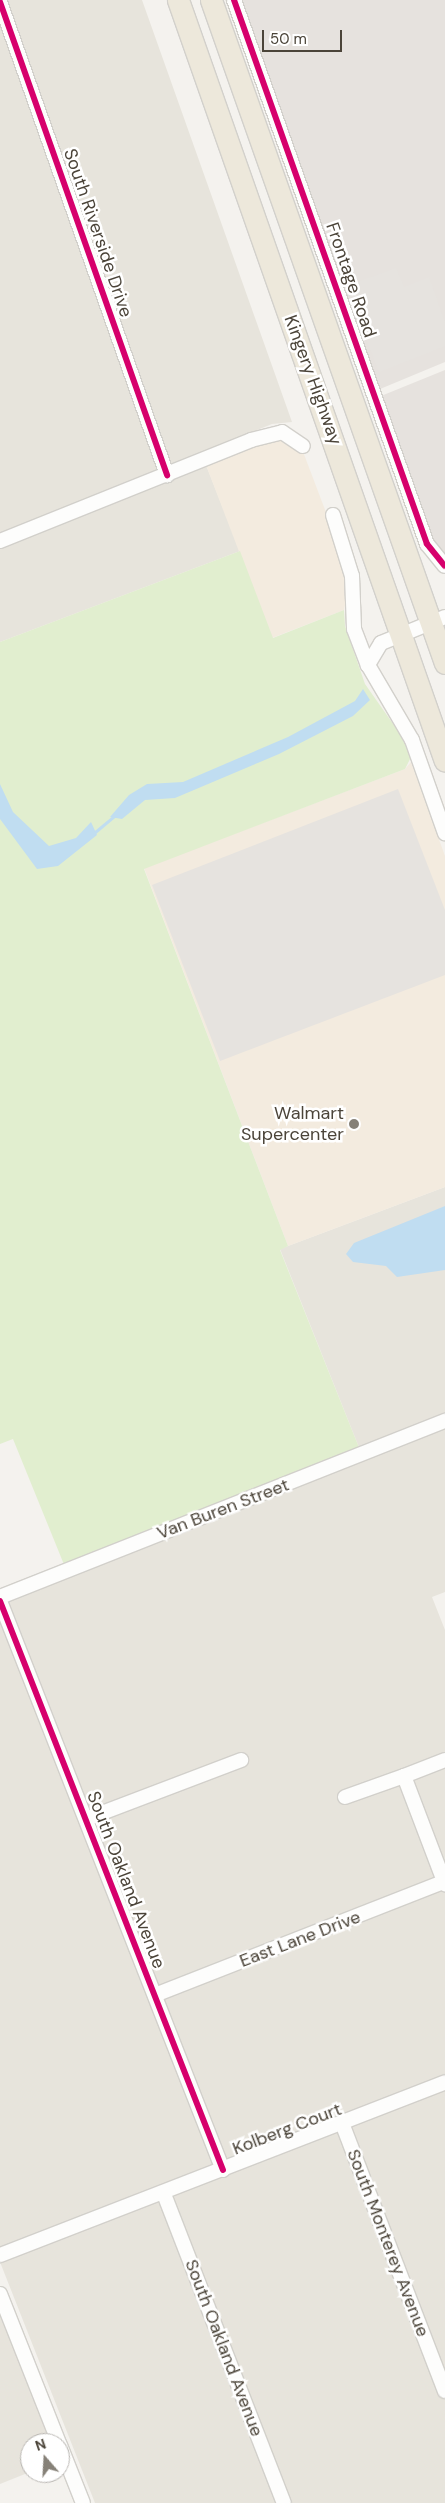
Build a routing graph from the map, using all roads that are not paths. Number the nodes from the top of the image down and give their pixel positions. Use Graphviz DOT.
graph roads {
  1 [pos="178,0"];
  2 [pos="211,0"];
  3 [pos="234,0"];
  4 [pos="0,2"];
  5 [pos="303,446"];
  6 [pos="167,475"];
  7 [pos="333,515"];
  8 [pos="0,541"];
  9 [pos="445,566"];
  10 [pos="438,619"];
  11 [pos="403,633"];
  12 [pos="445,663"];
  13 [pos="368,665"];
  14 [pos="445,762"];
  15 [pos="445,832"];
  16 [pos="445,1421"];
  17 [pos="0,1597"];
  18 [pos="0,1601"];
  19 [pos="241,1760"];
  20 [pos="445,1760"];
  21 [pos="404,1776"];
  22 [pos="345,1797"];
  23 [pos="86,1819"];
  24 [pos="445,1883"];
  25 [pos="155,1995"];
  26 [pos="445,2082"];
  27 [pos="342,2123"];
  28 [pos="223,2170"];
  29 [pos="164,2194"];
  30 [pos="0,2255"];
  31 [pos="0,2294"];
  32 [pos="445,2391"];
  33 [pos="56,2433"];
  34 [pos="70,2470"];
  35 [pos="83,2503"];
  36 [pos="284,2503"];
  1 -- 11 [label="highway, Kingery Highway"];
  2 -- 10 [label="highway, Kingery Highway"];
  3 -- 9 [label="street, Frontage Road"];
  4 -- 6 [label="street, South Riverside Drive"];
  5 -- 6 [label="street"];
  6 -- 8 [label="street"];
  7 -- 13 [label="street"];
  10 -- 11 [label="street"];
  10 -- 12 [label="highway, Kingery Highway"];
  11 -- 13 [label="street"];
  11 -- 14 [label="highway, Kingery Highway"];
  13 -- 15 [label="street"];
  16 -- 17 [label="street, Van Buren Street"];
  18 -- 23 [label="street, South Oakland Avenue"];
  19 -- 23 [label="street"];
  20 -- 21 [label="street"];
  21 -- 22 [label="street"];
  21 -- 24 [label="street"];
  23 -- 25 [label="street, South Oakland Avenue"];
  24 -- 25 [label="street, East Lane Drive"];
  25 -- 28 [label="street, South Oakland Avenue"];
  26 -- 27 [label="street, Kolberg Court"];
  27 -- 28 [label="street, Kolberg Court"];
  27 -- 32 [label="street, South Monterey Avenue"];
  28 -- 29 [label="street, Kolberg Court"];
  29 -- 30 [label="street, Kolberg Court"];
  29 -- 36 [label="street, South Oakland Avenue"];
  31 -- 33 [label="street"];
  34 -- 35 [label="street"];
}
